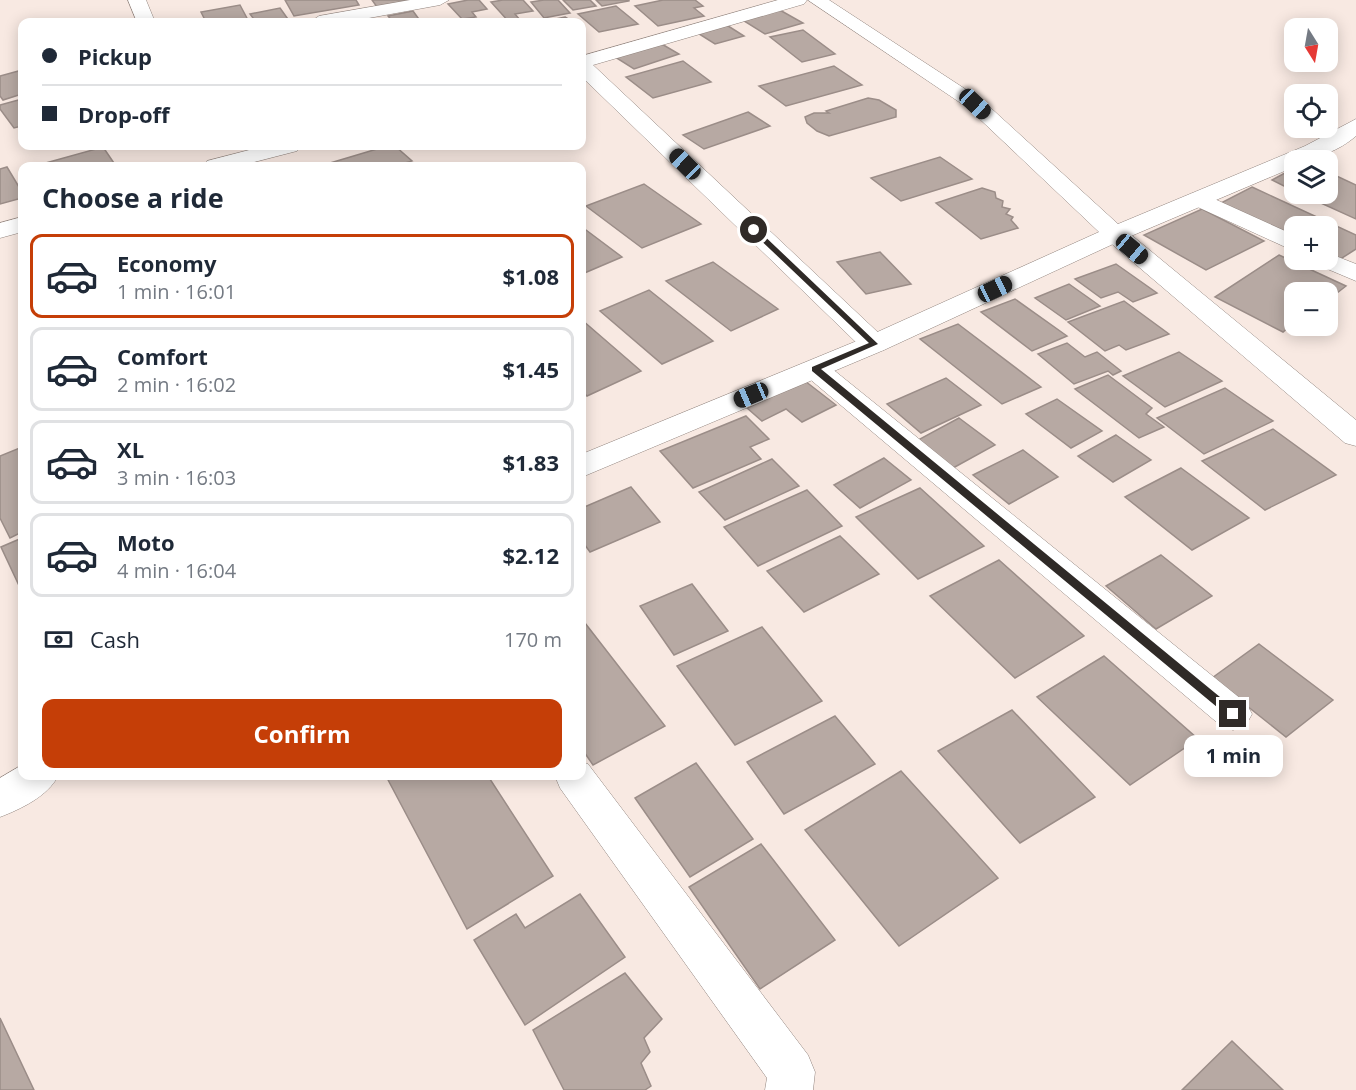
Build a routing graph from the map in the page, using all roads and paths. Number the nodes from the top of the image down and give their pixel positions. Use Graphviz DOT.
graph roads {
  1 [pos="137,0"];
  2 [pos="798,0"];
  3 [pos="817,0"];
  4 [pos="442,4"];
  5 [pos="144,18"];
  6 [pos="347,18"];
  7 [pos="586,63"];
  8 [pos="586,68"];
  9 [pos="1352,134"];
  10 [pos="270,150"];
  11 [pos="212,162"];
  12 [pos="1199,199"];
  13 [pos="18,226"];
  14 [pos="0,231"];
  15 [pos="1115,234"];
  16 [pos="1284,239"];
  17 [pos="1338,265"];
  18 [pos="1356,273"];
  19 [pos="874,344"];
  20 [pos="815,369"];
  21 [pos="1356,436"];
  22 [pos="586,464"];
  23 [pos="1233,714"];
  24 [pos="31,780"];
  25 [pos="577,780"];
  26 [pos="0,799"];
  27 [pos="789,1090"];
  1 -- 5 [label="street"];
  2 -- 7 [label="street"];
  3 -- 15 [label="street"];
  4 -- 6 [label="street"];
  8 -- 19 [label="street"];
  9 -- 12 [label="street"];
  10 -- 11 [label="street"];
  12 -- 15 [label="street"];
  12 -- 16 [label="street"];
  13 -- 14 [label="street"];
  15 -- 19 [label="street"];
  15 -- 21 [label="street"];
  17 -- 18 [label="street"];
  19 -- 20 [label="street"];
  20 -- 22 [label="street"];
  20 -- 23 [label="street"];
  24 -- 26 [label="street"];
  25 -- 27 [label="street"];
}
